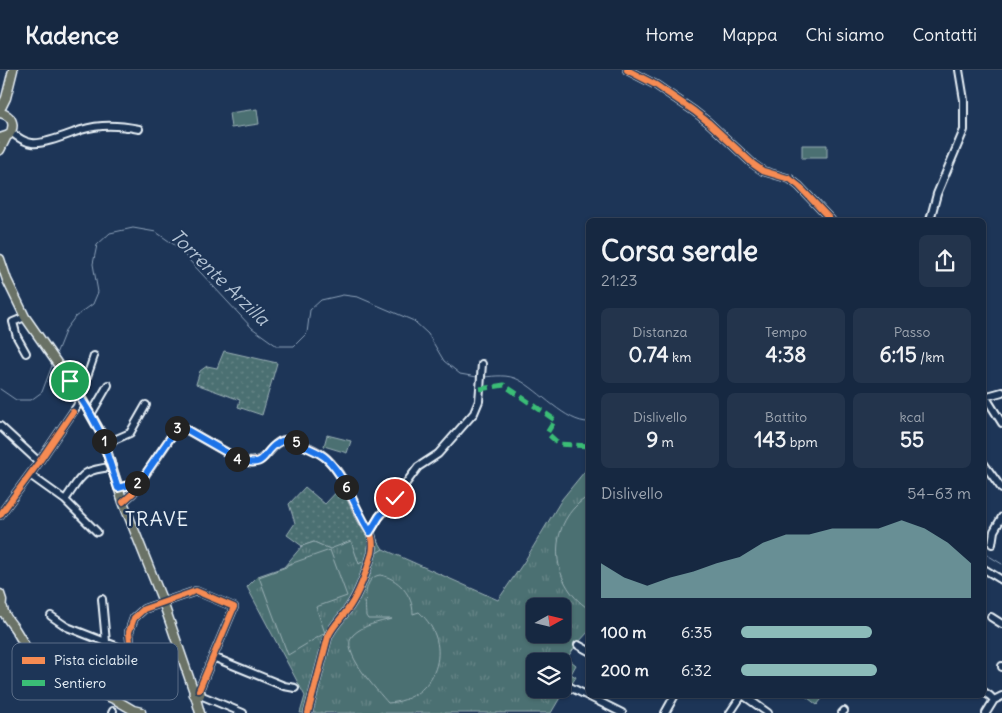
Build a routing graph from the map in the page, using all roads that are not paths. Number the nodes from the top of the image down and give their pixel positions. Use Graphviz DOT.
graph roads {
  1 [pos="12,70"];
  2 [pos="627,70"];
  3 [pos="959,70"];
  4 [pos="6,98"];
  5 [pos="0,112"];
  6 [pos="9,116"];
  7 [pos="139,129"];
  8 [pos="6,136"];
  9 [pos="0,150"];
  10 [pos="829,218"];
  11 [pos="931,218"];
  12 [pos="0,260"];
  13 [pos="25,316"];
  14 [pos="26,353"];
  15 [pos="94,356"];
  16 [pos="482,364"];
  17 [pos="108,385"];
  18 [pos="1002,392"];
  19 [pos="80,396"];
  20 [pos="986,396"];
  21 [pos="986,398"];
  22 [pos="146,405"];
  23 [pos="90,413"];
  24 [pos="1002,423"];
  25 [pos="0,426"];
  26 [pos="105,444"];
  27 [pos="40,462"];
  28 [pos="112,467"];
  29 [pos="986,467"];
  30 [pos="30,475"];
  31 [pos="140,482"];
  32 [pos="118,488"];
  33 [pos="1002,489"];
  34 [pos="65,500"];
  35 [pos="122,502"];
  36 [pos="0,515"];
  37 [pos="1002,518"];
  38 [pos="97,532"];
  39 [pos="370,532"];
  40 [pos="992,544"];
  41 [pos="986,570"];
  42 [pos="1002,580"];
  43 [pos="0,594"];
  44 [pos="102,599"];
  45 [pos="163,602"];
  46 [pos="1,611"];
  47 [pos="51,616"];
  48 [pos="991,617"];
  49 [pos="0,619"];
  50 [pos="11,624"];
  51 [pos="1002,624"];
  52 [pos="106,642"];
  53 [pos="22,643"];
  54 [pos="130,643"];
  55 [pos="578,645"];
  56 [pos="586,649"];
  57 [pos="213,657"];
  58 [pos="294,688"];
  59 [pos="571,688"];
  60 [pos="196,692"];
  61 [pos="986,693"];
  62 [pos="586,695"];
  63 [pos="1002,696"];
  64 [pos="592,698"];
  65 [pos="672,698"];
  66 [pos="741,698"];
  67 [pos="747,698"];
  68 [pos="116,700"];
  69 [pos="994,700"];
  70 [pos="199,709"];
  71 [pos="142,713"];
  72 [pos="243,713"];
  73 [pos="308,713"];
  74 [pos="622,713"];
  75 [pos="666,713"];
  76 [pos="730,713"];
  77 [pos="768,713"];
  78 [pos="986,713"];
  1 -- 4 [label="main road"];
  2 -- 10 [label="street"];
  3 -- 11 [label="street"];
  4 -- 5 [label="main road"];
  4 -- 6 [label="main road"];
  5 -- 6 [label="main road"];
  6 -- 8 [label="main road"];
  7 -- 8 [label="street"];
  8 -- 9 [label="main road"];
  12 -- 13 [label="main road"];
  13 -- 14 [label="street"];
  13 -- 19 [label="main road"];
  15 -- 19 [label="street"];
  16 -- 39 [label="street"];
  17 -- 23 [label="street"];
  18 -- 20 [label="street"];
  19 -- 23 [label="main road"];
  19 -- 27 [label="street"];
  21 -- 24 [label="street"];
  22 -- 26 [label="street"];
  23 -- 26 [label="main road"];
  25 -- 27 [label="street"];
  26 -- 28 [label="main road"];
  27 -- 30 [label="street"];
  28 -- 32 [label="main road"];
  28 -- 34 [label="street"];
  29 -- 33 [label="street"];
  30 -- 34 [label="street"];
  30 -- 36 [label="street"];
  31 -- 32 [label="street"];
  31 -- 35 [label="street"];
  31 -- 39 [label="street"];
  32 -- 35 [label="main road"];
  34 -- 38 [label="street"];
  35 -- 45 [label="main road"];
  37 -- 40 [label="street"];
  39 -- 73 [label="street"];
  41 -- 42 [label="street"];
  43 -- 46 [label="main road"];
  44 -- 52 [label="street"];
  45 -- 54 [label="street"];
  45 -- 57 [label="street"];
  45 -- 60 [label="main road"];
  46 -- 50 [label="main road"];
  47 -- 52 [label="street"];
  48 -- 51 [label="street"];
  49 -- 50 [label="main road"];
  50 -- 53 [label="main road"];
  55 -- 56 [label="street"];
  57 -- 58 [label="street"];
  57 -- 60 [label="street"];
  59 -- 62 [label="street"];
  60 -- 70 [label="main road"];
  60 -- 72 [label="street"];
  61 -- 69 [label="street"];
  63 -- 69 [label="street"];
  64 -- 74 [label="street"];
  65 -- 75 [label="street"];
  66 -- 76 [label="street"];
  67 -- 77 [label="street"];
  68 -- 71 [label="main road"];
  69 -- 78 [label="street"];
}
